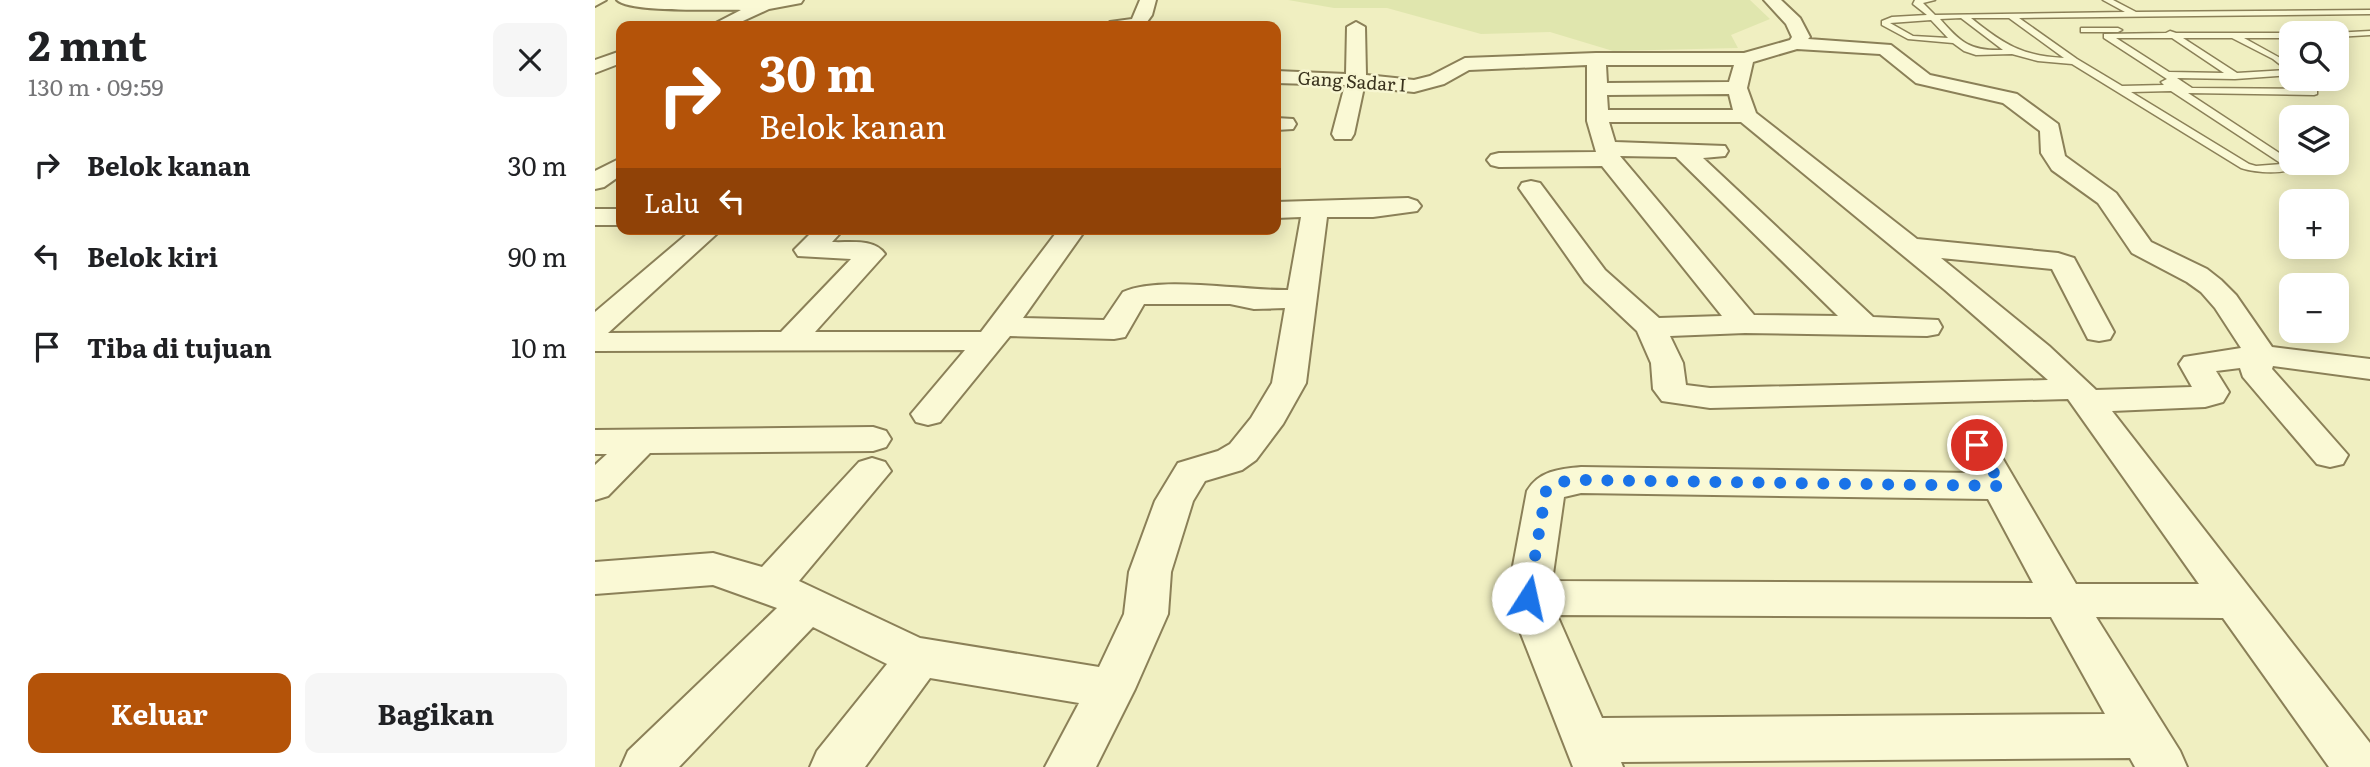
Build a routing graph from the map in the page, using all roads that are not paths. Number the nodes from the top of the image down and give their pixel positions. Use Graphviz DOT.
graph roads {
  1 [pos="625,0"];
  2 [pos="795,0"];
  3 [pos="1148,0"];
  4 [pos="1772,0"];
  5 [pos="1931,0"];
  6 [pos="2107,0"];
  7 [pos="724,2"];
  8 [pos="2342,4"];
  9 [pos="765,5"];
  10 [pos="2359,12"];
  11 [pos="2370,12"];
  12 [pos="2232,13"];
  13 [pos="2134,14"];
  14 [pos="2060,15"];
  15 [pos="1963,16"];
  16 [pos="2011,16"];
  17 [pos="1935,17"];
  18 [pos="731,21"];
  19 [pos="1139,21"];
  20 [pos="1356,27"];
  21 [pos="2084,30"];
  22 [pos="2170,33"];
  23 [pos="2370,33"];
  24 [pos="2231,34"];
  25 [pos="2349,34"];
  26 [pos="2279,35"];
  27 [pos="1957,40"];
  28 [pos="1796,44"];
  29 [pos="2010,52"];
  30 [pos="616,59"];
  31 [pos="1596,59"];
  32 [pos="2279,60"];
  33 [pos="2074,61"];
  34 [pos="595,67"];
  35 [pos="2279,74"];
  36 [pos="2166,75"];
  37 [pos="2235,76"];
  38 [pos="1281,77"];
  39 [pos="1356,80"];
  40 [pos="1743,88"];
  41 [pos="2173,88"];
  42 [pos="1598,89"];
  43 [pos="2119,89"];
  44 [pos="2190,91"];
  45 [pos="2313,91"];
  46 [pos="1599,116"];
  47 [pos="2237,120"];
  48 [pos="1343,134"];
  49 [pos="1717,151"];
  50 [pos="1684,152"];
  51 [pos="1607,154"];
  52 [pos="1499,160"];
  53 [pos="616,168"];
  54 [pos="595,182"];
  55 [pos="1531,188"];
  56 [pos="1408,206"];
  57 [pos="1281,210"];
  58 [pos="1315,210"];
  59 [pos="595,217"];
  60 [pos="616,217"];
  61 [pos="702,235"];
  62 [pos="824,235"];
  63 [pos="1069,235"];
  64 [pos="1914,247"];
  65 [pos="1302,299"];
  66 [pos="1745,324"];
  67 [pos="1863,324"];
  68 [pos="595,327"];
  69 [pos="1650,327"];
  70 [pos="1927,327"];
  71 [pos="2099,332"];
  72 [pos="995,334"];
  73 [pos="595,342"];
  74 [pos="789,342"];
  75 [pos="2262,355"];
  76 [pos="2370,369"];
  77 [pos="2083,395"];
  78 [pos="928,414"];
  79 [pos="641,440"];
  80 [pos="595,442"];
  81 [pos="1977,445"];
  82 [pos="2330,455"];
  83 [pos="595,486"];
  84 [pos="2002,486"];
  85 [pos="595,578"];
  86 [pos="788,596"];
  87 [pos="1528,598"];
  88 [pos="2063,600"];
  89 [pos="2237,601"];
  90 [pos="919,657"];
  91 [pos="1112,689"];
  92 [pos="2153,752"];
  93 [pos="1593,753"];
  94 [pos="646,767"];
  95 [pos="835,767"];
  96 [pos="1070,767"];
  97 [pos="2358,767"];
  1 -- 7 [label="street"];
  2 -- 9 [label="street"];
  3 -- 19 [label="street"];
  4 -- 28 [label="street"];
  5 -- 17 [label="lane"];
  6 -- 13 [label="lane"];
  7 -- 9 [label="street"];
  8 -- 10 [label="lane"];
  9 -- 18 [label="street"];
  10 -- 11 [label="lane"];
  10 -- 12 [label="lane"];
  12 -- 13 [label="lane"];
  12 -- 21 [label="lane"];
  13 -- 14 [label="lane"];
  14 -- 16 [label="lane"];
  14 -- 21 [label="lane"];
  15 -- 16 [label="lane"];
  15 -- 17 [label="lane"];
  15 -- 29 [label="lane"];
  16 -- 33 [label="lane"];
  17 -- 27 [label="lane"];
  17 -- 27 [label="lane"];
  20 -- 39 [label="street"];
  21 -- 41 [label="lane"];
  22 -- 24 [label="lane"];
  22 -- 36 [label="lane"];
  22 -- 37 [label="lane"];
  23 -- 25 [label="lane"];
  24 -- 26 [label="lane"];
  24 -- 32 [label="lane"];
  27 -- 29 [label="lane"];
  28 -- 40 [label="street"];
  28 -- 75 [label="street"];
  29 -- 33 [label="lane"];
  30 -- 34 [label="street"];
  31 -- 39 [label="street, Gang Sadar I"];
  31 -- 40 [label="street"];
  31 -- 42 [label="street"];
  33 -- 43 [label="lane"];
  35 -- 37 [label="lane"];
  36 -- 37 [label="lane"];
  36 -- 44 [label="lane"];
  38 -- 39 [label="street, Gang Sadar I"];
  39 -- 48 [label="street"];
  40 -- 42 [label="street"];
  40 -- 46 [label="street"];
  40 -- 64 [label="street"];
  41 -- 43 [label="lane"];
  41 -- 43 [label="lane"];
  42 -- 46 [label="street"];
  44 -- 45 [label="lane"];
  44 -- 47 [label="lane"];
  46 -- 51 [label="street"];
  49 -- 50 [label="street"];
  50 -- 51 [label="street"];
  50 -- 67 [label="street"];
  51 -- 52 [label="street"];
  51 -- 66 [label="street"];
  53 -- 54 [label="street"];
  55 -- 69 [label="street"];
  56 -- 58 [label="street"];
  57 -- 58 [label="street"];
  58 -- 65 [label="street"];
  59 -- 60 [label="street"];
  61 -- 68 [label="street"];
  62 -- 74 [label="street"];
  63 -- 72 [label="street"];
  64 -- 71 [label="street"];
  64 -- 77 [label="street"];
  65 -- 72 [label="street"];
  65 -- 91 [label="street"];
  66 -- 67 [label="street"];
  66 -- 69 [label="street"];
  67 -- 70 [label="street"];
  69 -- 77 [label="street"];
  72 -- 74 [label="street"];
  72 -- 78 [label="street"];
  73 -- 74 [label="street"];
  75 -- 76 [label="street"];
  75 -- 77 [label="street"];
  75 -- 82 [label="street"];
  77 -- 89 [label="street"];
  79 -- 80 [label="street"];
  79 -- 83 [label="street"];
  79 -- 86 [label="street"];
  81 -- 84 [label="street"];
  84 -- 87 [label="street"];
  84 -- 88 [label="street"];
  85 -- 86 [label="street"];
  86 -- 90 [label="street"];
  86 -- 94 [label="street"];
  87 -- 88 [label="street"];
  87 -- 93 [label="street"];
  88 -- 89 [label="street"];
  88 -- 92 [label="street"];
  89 -- 97 [label="street"];
  90 -- 91 [label="street"];
  90 -- 95 [label="street"];
  91 -- 96 [label="street"];
  92 -- 93 [label="street"];
}
